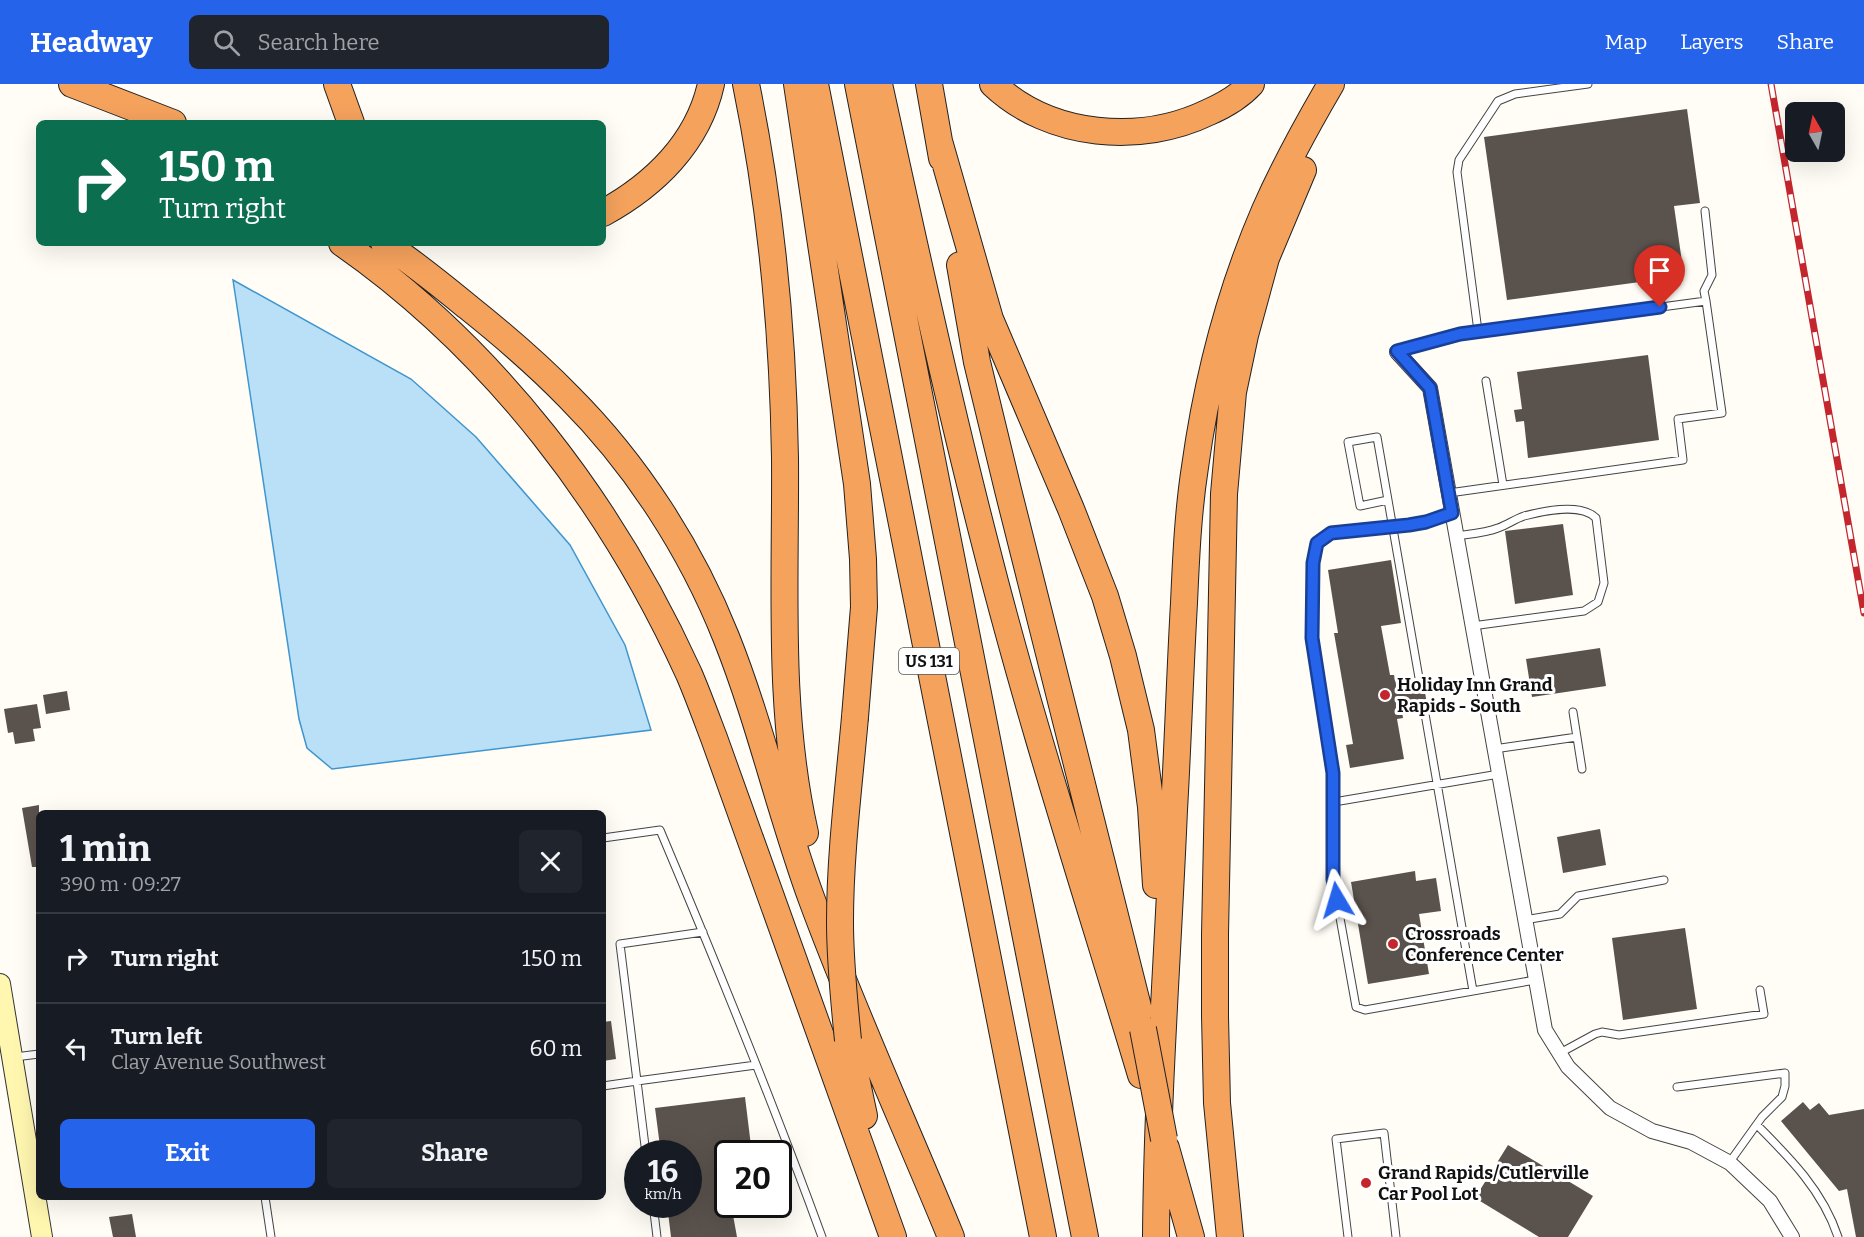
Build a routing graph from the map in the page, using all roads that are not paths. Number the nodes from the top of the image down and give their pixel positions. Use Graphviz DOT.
graph roads {
  1 [pos="72,84"];
  2 [pos="337,84"];
  3 [pos="711,84"];
  4 [pos="746,84"];
  5 [pos="798,84"];
  6 [pos="815,84"];
  7 [pos="858,84"];
  8 [pos="879,84"];
  9 [pos="929,84"];
  10 [pos="993,84"];
  11 [pos="1251,84"];
  12 [pos="1331,84"];
  13 [pos="1347,84"];
  14 [pos="1588,84"];
  15 [pos="119,103"];
  16 [pos="145,120"];
  17 [pos="165,120"];
  18 [pos="350,120"];
  19 [pos="939,141"];
  20 [pos="606,211"];
  21 [pos="1705,212"];
  22 [pos="346,246"];
  23 [pos="388,246"];
  24 [pos="1706,301"];
  25 [pos="1478,331"];
  26 [pos="1397,351"];
  27 [pos="1486,381"];
  28 [pos="1503,485"];
  29 [pos="1449,493"];
  30 [pos="1388,500"];
  31 [pos="1452,513"];
  32 [pos="1392,527"];
  33 [pos="1456,536"];
  34 [pos="1473,626"];
  35 [pos="1419,678"];
  36 [pos="1424,708"];
  37 [pos="1573,712"];
  38 [pos="1576,737"];
  39 [pos="1494,749"];
  40 [pos="1582,769"];
  41 [pos="1499,774"];
  42 [pos="1437,784"];
  43 [pos="1334,802"];
  44 [pos="606,838"];
  45 [pos="1664,880"];
  46 [pos="1524,920"];
  47 [pos="703,932"];
  48 [pos="1535,980"];
  49 [pos="0,984"];
  50 [pos="1760,990"];
  51 [pos="1473,991"];
  52 [pos="855,1035"];
  53 [pos="1560,1053"];
  54 [pos="36,1054"];
  55 [pos="12,1058"];
  56 [pos="756,1065"];
  57 [pos="637,1082"];
  58 [pos="606,1086"];
  59 [pos="1677,1088"];
  60 [pos="1756,1125"];
  61 [pos="644,1140"];
  62 [pos="1161,1143"];
  63 [pos="1729,1163"];
  64 [pos="265,1200"];
  65 [pos="655,1218"];
  66 [pos="42,1237"];
  67 [pos="271,1237"];
  68 [pos="657,1237"];
  69 [pos="822,1237"];
  70 [pos="895,1237"];
  71 [pos="951,1237"];
  72 [pos="1043,1237"];
  73 [pos="1084,1237"];
  74 [pos="1156,1237"];
  75 [pos="1191,1237"];
  76 [pos="1230,1237"];
  77 [pos="1348,1237"];
  78 [pos="1396,1237"];
  79 [pos="1792,1237"];
  80 [pos="1838,1237"];
  1 -- 15 [label="highway"];
  2 -- 18 [label="highway"];
  3 -- 20 [label="highway"];
  4 -- 52 [label="highway"];
  5 -- 52 [label="highway, bridge"];
  6 -- 72 [label="highway, US 131"];
  7 -- 73 [label="highway, US 131"];
  8 -- 62 [label="highway, bridge"];
  9 -- 19 [label="highway"];
  10 -- 11 [label="highway"];
  12 -- 62 [label="highway"];
  13 -- 76 [label="highway"];
  14 -- 25 [label="lane"];
  15 -- 16 [label="highway"];
  15 -- 17 [label="highway"];
  19 -- 62 [label="highway, bridge"];
  19 -- 62 [label="highway"];
  21 -- 24 [label="lane"];
  22 -- 70 [label="highway"];
  23 -- 52 [label="highway"];
  24 -- 25 [label="lane"];
  24 -- 28 [label="lane"];
  25 -- 26 [label="lane"];
  26 -- 29 [label="street"];
  27 -- 28 [label="lane"];
  28 -- 29 [label="lane"];
  29 -- 31 [label="street"];
  30 -- 30 [label="lane"];
  30 -- 32 [label="lane"];
  31 -- 32 [label="lane"];
  31 -- 33 [label="street"];
  32 -- 35 [label="lane"];
  32 -- 43 [label="lane"];
  33 -- 34 [label="street"];
  33 -- 34 [label="lane"];
  34 -- 39 [label="street"];
  36 -- 42 [label="lane"];
  37 -- 38 [label="lane"];
  38 -- 39 [label="lane"];
  38 -- 40 [label="lane"];
  39 -- 41 [label="street"];
  41 -- 42 [label="lane"];
  41 -- 46 [label="street"];
  42 -- 43 [label="lane"];
  42 -- 51 [label="lane"];
  43 -- 51 [label="lane"];
  44 -- 47 [label="lane"];
  45 -- 46 [label="lane"];
  46 -- 48 [label="street"];
  47 -- 56 [label="lane"];
  47 -- 57 [label="lane"];
  48 -- 51 [label="lane"];
  48 -- 53 [label="street"];
  49 -- 55 [label="main road"];
  50 -- 53 [label="lane"];
  52 -- 70 [label="highway"];
  52 -- 71 [label="highway"];
  53 -- 63 [label="street"];
  54 -- 55 [label="lane"];
  55 -- 66 [label="main road"];
  56 -- 57 [label="lane"];
  56 -- 69 [label="lane"];
  57 -- 58 [label="lane"];
  57 -- 61 [label="lane"];
  59 -- 60 [label="lane"];
  60 -- 63 [label="lane"];
  60 -- 80 [label="lane"];
  62 -- 74 [label="highway"];
  62 -- 75 [label="highway"];
  63 -- 79 [label="street"];
  64 -- 67 [label="lane"];
  65 -- 68 [label="lane"];
  77 -- 78 [label="lane"];
}
